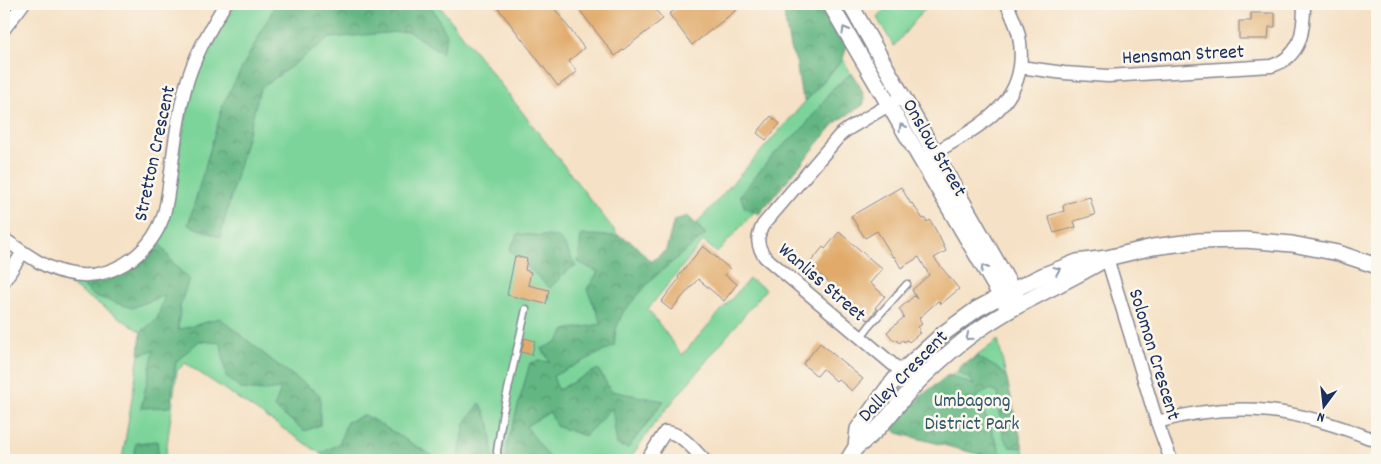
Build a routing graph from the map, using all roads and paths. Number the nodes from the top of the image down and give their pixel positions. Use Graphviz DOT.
graph roads {
  1 [pos="23,4"];
  2 [pos="225,4"];
  3 [pos="830,4"];
  4 [pos="850,4"];
  5 [pos="1008,4"];
  6 [pos="1304,4"];
  7 [pos="4,30"];
  8 [pos="1020,67"];
  9 [pos="903,97"];
  10 [pos="889,105"];
  11 [pos="935,152"];
  12 [pos="921,160"];
  13 [pos="965,220"];
  14 [pos="4,239"];
  15 [pos="23,252"];
  16 [pos="1107,258"];
  17 [pos="1377,266"];
  18 [pos="4,281"];
  19 [pos="907,284"];
  20 [pos="1011,300"];
  21 [pos="526,309"];
  22 [pos="861,337"];
  23 [pos="901,372"];
  24 [pos="916,384"];
  25 [pos="1157,422"];
  26 [pos="1377,441"];
  27 [pos="856,447"];
  28 [pos="498,460"];
  29 [pos="648,460"];
  30 [pos="704,460"];
  31 [pos="848,460"];
  32 [pos="1171,460"];
  1 -- 7 [label="street"];
  2 -- 15 [label="street, Stretton Crescent"];
  10 -- 3 [label="street, Onslow Street, one-way"];
  4 -- 9 [label="street, Onslow Street"];
  5 -- 8 [label="street"];
  6 -- 8 [label="street, Hensman Street"];
  8 -- 11 [label="street"];
  9 -- 10 [label="street, Wanliss Street"];
  9 -- 11 [label="street, Onslow Street"];
  12 -- 10 [label="street, Onslow Street, one-way"];
  10 -- 22 [label="street, Wanliss Street"];
  11 -- 12 [label="street"];
  11 -- 13 [label="street, Onslow Street"];
  12 -- 13 [label="street, Onslow Street"];
  13 -- 20 [label="street, Onslow Street"];
  14 -- 15 [label="street, Stretton Crescent"];
  15 -- 18 [label="street"];
  16 -- 17 [label="street, Dalley Crescent"];
  16 -- 20 [label="street, Dalley Crescent"];
  16 -- 25 [label="street, Solomon Crescent"];
  19 -- 22 [label="lane"];
  20 -- 23 [label="street, Dalley Crescent"];
  20 -- 24 [label="street, Dalley Crescent, one-way"];
  21 -- 28 [label="lane"];
  22 -- 23 [label="street, Wanliss Street"];
  23 -- 24 [label="street, Wanliss Street"];
  23 -- 27 [label="street, Dalley Crescent"];
  24 -- 27 [label="street, Dalley Crescent"];
  25 -- 26 [label="street"];
  25 -- 32 [label="street, Solomon Crescent"];
  27 -- 31 [label="street, Dalley Crescent"];
  29 -- 30 [label="street"];
}
